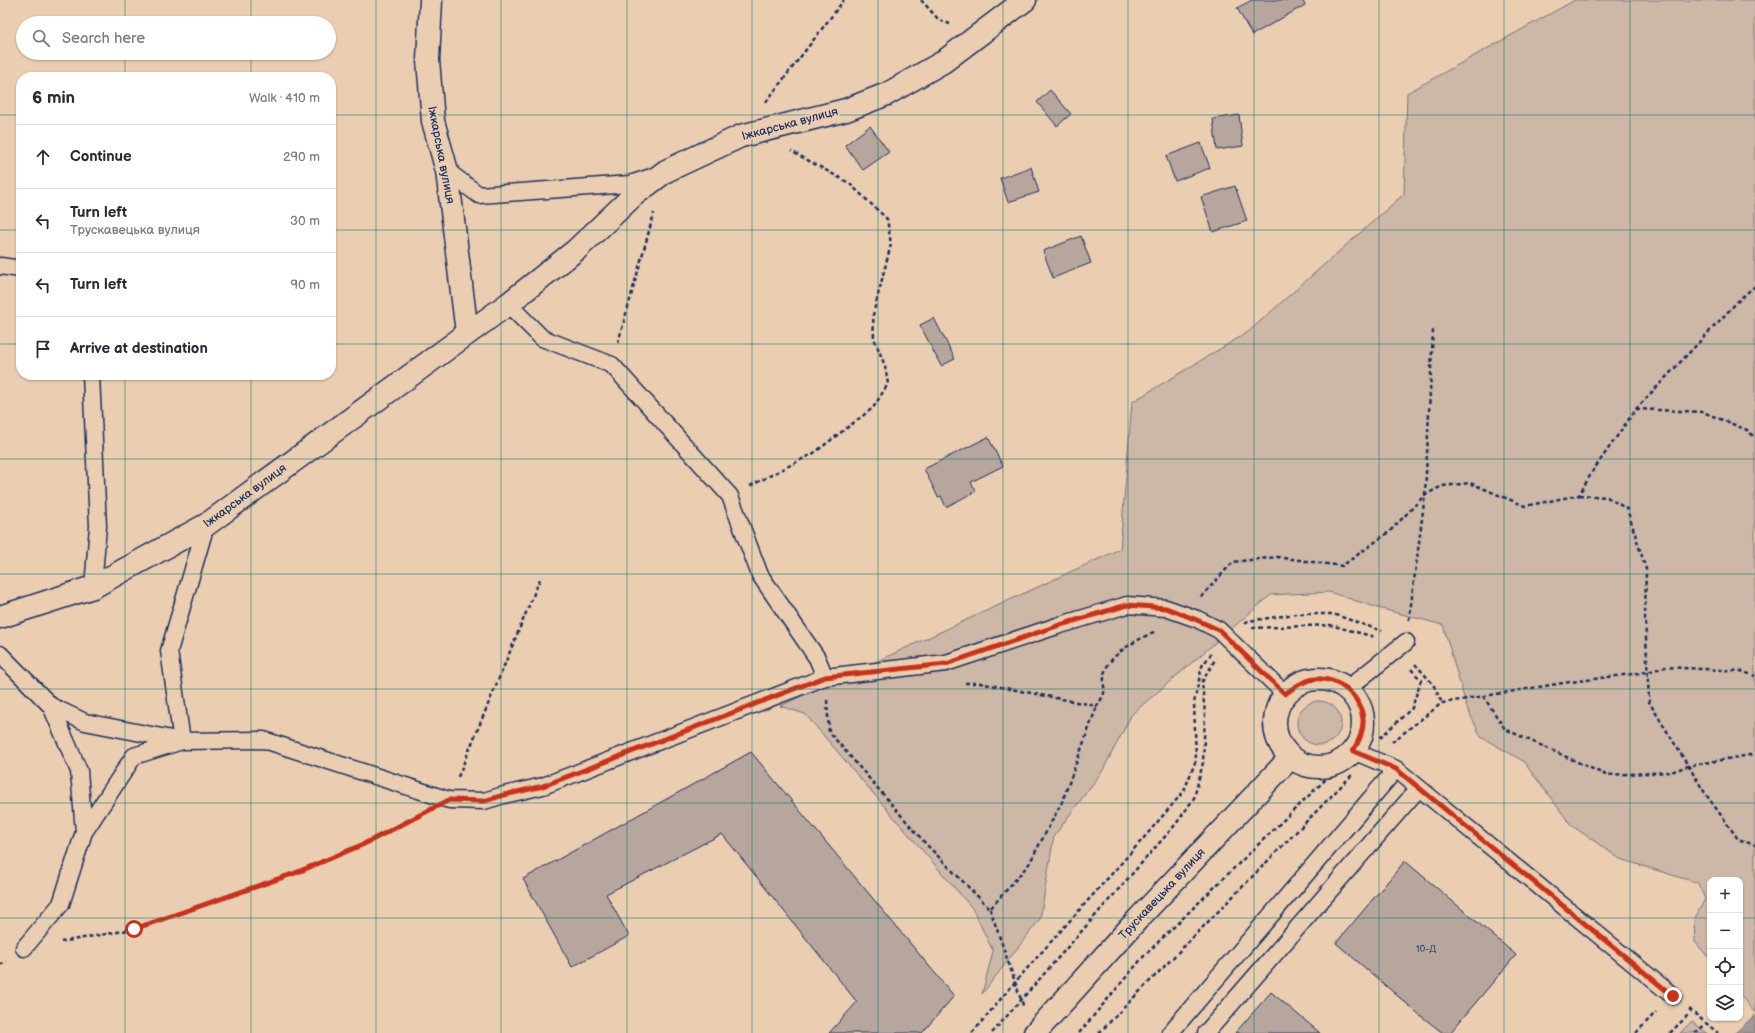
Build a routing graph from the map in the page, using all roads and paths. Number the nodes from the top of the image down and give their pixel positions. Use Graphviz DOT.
graph roads {
  1 [pos="431,0"];
  2 [pos="844,0"];
  3 [pos="921,0"];
  4 [pos="1025,0"];
  5 [pos="978,36"];
  6 [pos="741,136"];
  7 [pos="785,150"];
  8 [pos="447,172"];
  9 [pos="666,172"];
  10 [pos="0,266"];
  11 [pos="16,268"];
  12 [pos="1755,286"];
  13 [pos="508,304"];
  14 [pos="1433,330"];
  15 [pos="467,333"];
  16 [pos="612,365"];
  17 [pos="91,380"];
  18 [pos="1636,409"];
  19 [pos="1755,438"];
  20 [pos="1425,495"];
  21 [pos="1579,495"];
  22 [pos="730,496"];
  23 [pos="206,525"];
  24 [pos="540,579"];
  25 [pos="93,587"];
  26 [pos="1199,600"];
  27 [pos="0,617"];
  28 [pos="1158,630"];
  29 [pos="1229,640"];
  30 [pos="1400,647"];
  31 [pos="0,654"];
  32 [pos="1648,672"];
  33 [pos="1755,676"];
  34 [pos="825,677"];
  35 [pos="957,682"];
  36 [pos="1347,689"];
  37 [pos="1285,694"];
  38 [pos="1483,696"];
  39 [pos="1442,703"];
  40 [pos="51,706"];
  41 [pos="1097,706"];
  42 [pos="182,741"];
  43 [pos="1362,754"];
  44 [pos="1755,754"];
  45 [pos="1291,757"];
  46 [pos="1688,766"];
  47 [pos="1396,769"];
  48 [pos="1419,788"];
  49 [pos="449,800"];
  50 [pos="84,832"];
  51 [pos="1755,845"];
  52 [pos="990,909"];
  53 [pos="24,948"];
  54 [pos="1015,982"];
  55 [pos="1673,996"];
  56 [pos="1021,999"];
  57 [pos="1692,1011"];
  58 [pos="1025,1013"];
  59 [pos="1706,1024"];
  60 [pos="972,1033"];
  61 [pos="992,1033"];
  62 [pos="1035,1033"];
  63 [pos="1079,1033"];
  64 [pos="1099,1033"];
  65 [pos="1170,1033"];
  66 [pos="1206,1033"];
  67 [pos="1636,1033"];
  68 [pos="1670,1033"];
  69 [pos="1695,1033"];
  70 [pos="1718,1033"];
  1 -- 8 [label="street, Іжкарська вулиця"];
  2 -- 6 [label="path"];
  3 -- 5 [label="path"];
  4 -- 5 [label="street, Іжкарська вулиця"];
  5 -- 6 [label="street, Іжкарська вулиця"];
  6 -- 9 [label="street, Іжкарська вулиця"];
  7 -- 22 [label="path"];
  8 -- 9 [label="lane"];
  8 -- 15 [label="street, Іжкарська вулиця"];
  9 -- 13 [label="street, Іжкарська вулиця"];
  9 -- 16 [label="path"];
  10 -- 11 [label="lane"];
  12 -- 18 [label="path"];
  13 -- 15 [label="street, Іжкарська вулиця"];
  13 -- 16 [label="lane"];
  14 -- 20 [label="path"];
  15 -- 23 [label="street, Іжкарська вулиця"];
  16 -- 22 [label="lane"];
  17 -- 25 [label="lane"];
  18 -- 19 [label="path"];
  18 -- 21 [label="path"];
  20 -- 21 [label="path"];
  20 -- 26 [label="path"];
  20 -- 30 [label="path"];
  21 -- 32 [label="path"];
  22 -- 34 [label="lane"];
  23 -- 25 [label="street, Іжкарська вулиця"];
  23 -- 42 [label="lane"];
  24 -- 49 [label="path"];
  25 -- 27 [label="street, Іжкарська вулиця"];
  28 -- 41 [label="path"];
  29 -- 30 [label="path"];
  29 -- 30 [label="path"];
  29 -- 34 [label="lane"];
  29 -- 37 [label="lane"];
  29 -- 54 [label="path"];
  29 -- 56 [label="path"];
  30 -- 36 [label="lane"];
  30 -- 39 [label="path"];
  30 -- 43 [label="path"];
  31 -- 40 [label="lane"];
  32 -- 33 [label="path"];
  32 -- 38 [label="path"];
  32 -- 46 [label="path"];
  34 -- 49 [label="lane"];
  34 -- 52 [label="path"];
  35 -- 41 [label="path"];
  36 -- 37 [label="street"];
  36 -- 43 [label="street"];
  37 -- 45 [label="street"];
  38 -- 39 [label="path"];
  38 -- 46 [label="path"];
  39 -- 43 [label="path"];
  40 -- 42 [label="lane"];
  40 -- 50 [label="lane"];
  41 -- 52 [label="path"];
  42 -- 49 [label="lane"];
  42 -- 50 [label="lane"];
  43 -- 45 [label="street"];
  43 -- 47 [label="lane"];
  43 -- 63 [label="path"];
  43 -- 64 [label="path"];
  44 -- 46 [label="path"];
  45 -- 62 [label="street, Трускавецька вулиця"];
  46 -- 51 [label="path"];
  47 -- 48 [label="lane"];
  47 -- 65 [label="lane"];
  48 -- 55 [label="lane"];
  48 -- 66 [label="lane"];
  49 -- 53 [label="path"];
  50 -- 53 [label="lane"];
  52 -- 54 [label="path"];
  54 -- 56 [label="path"];
  54 -- 60 [label="path"];
  55 -- 57 [label="path"];
  55 -- 67 [label="path"];
  56 -- 58 [label="path"];
  56 -- 61 [label="path"];
  57 -- 59 [label="path"];
  57 -- 68 [label="path"];
  59 -- 69 [label="path"];
  59 -- 70 [label="path"];
}
